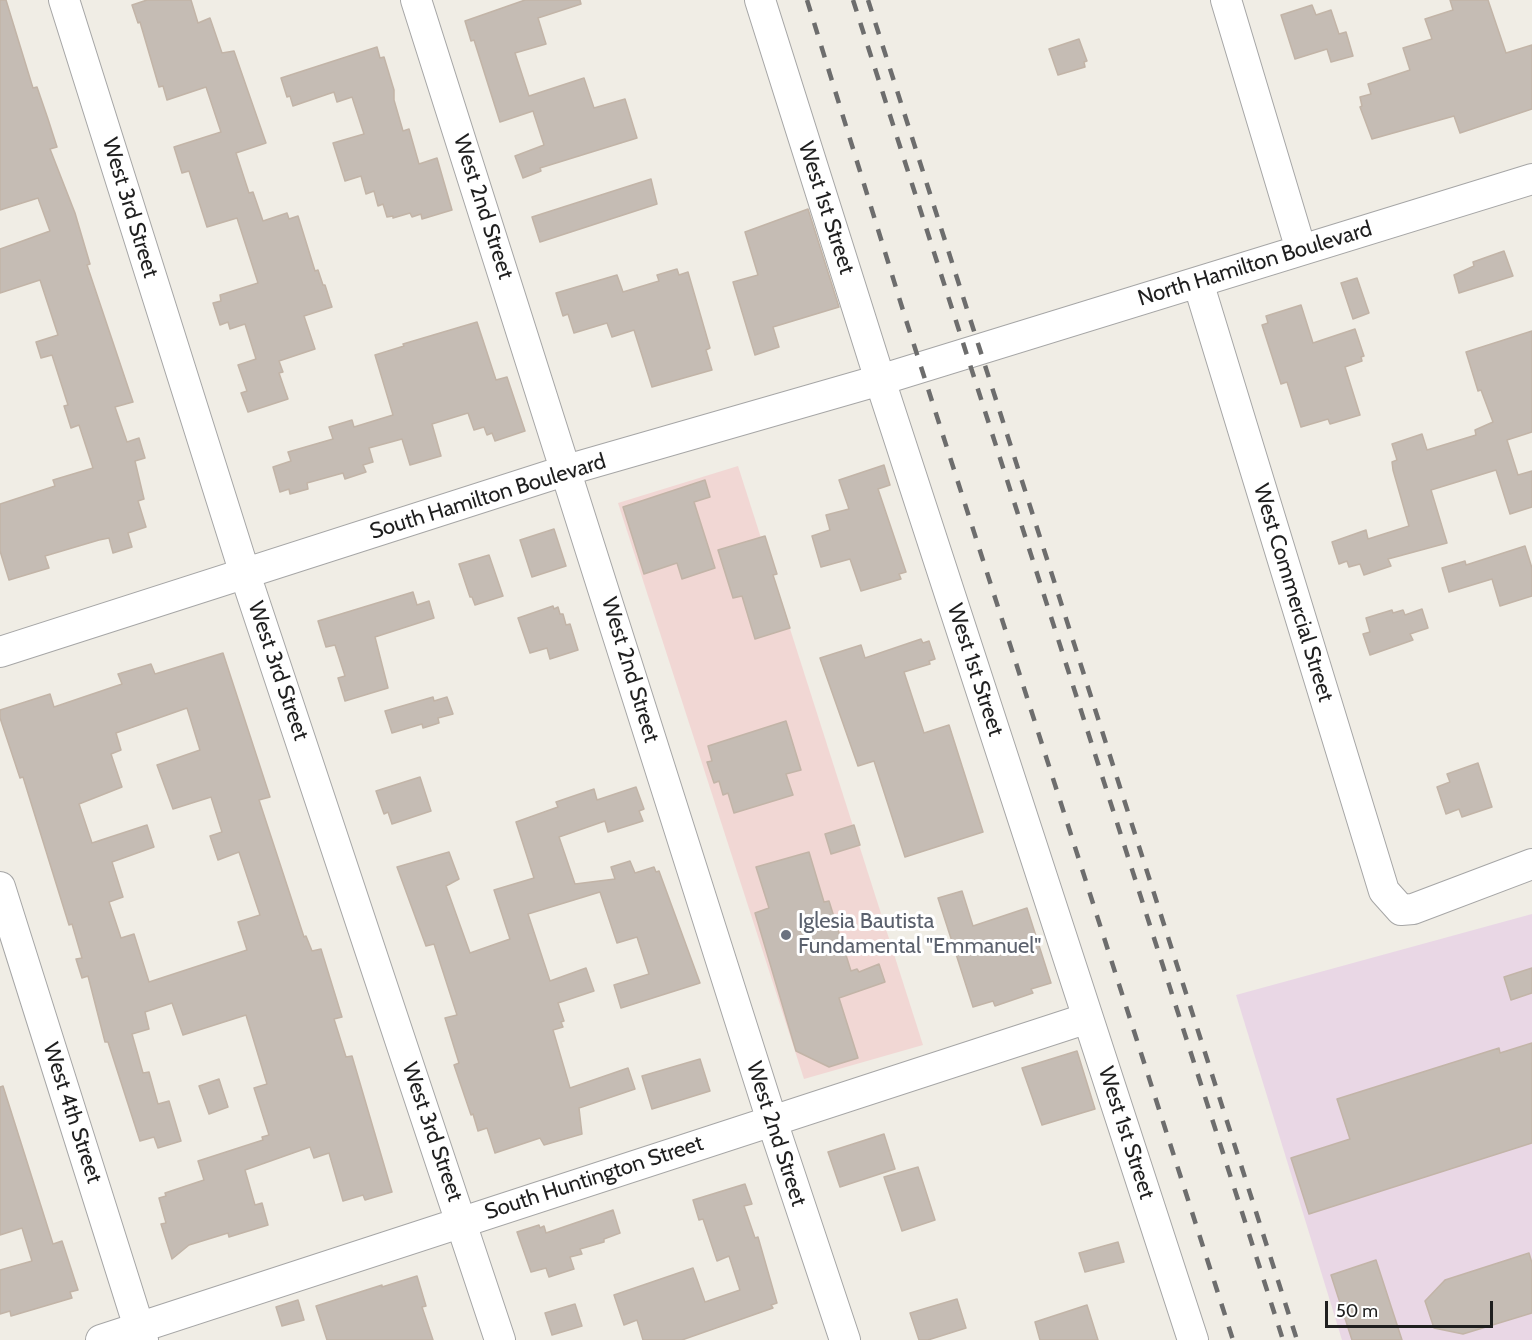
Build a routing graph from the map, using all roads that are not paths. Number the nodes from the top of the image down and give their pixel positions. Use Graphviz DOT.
graph roads {
  1 [pos="64,0"];
  2 [pos="416,0"];
  3 [pos="759,0"];
  4 [pos="1226,0"];
  5 [pos="1532,179"];
  6 [pos="1301,250"];
  7 [pos="1198,282"];
  8 [pos="979,350"];
  9 [pos="880,380"];
  10 [pos="567,470"];
  11 [pos="245,574"];
  12 [pos="0,652"];
  13 [pos="1532,864"];
  14 [pos="0,887"];
  15 [pos="1088,1018"];
  16 [pos="772,1121"];
  17 [pos="462,1220"];
  18 [pos="142,1334"];
  19 [pos="101,1340"];
  20 [pos="500,1340"];
  21 [pos="845,1340"];
  22 [pos="1193,1340"];
  1 -- 11 [label="street, West 3rd Street"];
  2 -- 10 [label="street, West 2nd Street"];
  3 -- 9 [label="street, West 1st Street"];
  4 -- 6 [label="street"];
  5 -- 6 [label="street, North Hamilton Boulevard"];
  6 -- 7 [label="street, North Hamilton Boulevard"];
  7 -- 8 [label="street, North Hamilton Boulevard"];
  7 -- 13 [label="street, West Commercial Street"];
  8 -- 9 [label="street, South Hamilton Boulevard"];
  9 -- 10 [label="street, South Hamilton Boulevard"];
  9 -- 15 [label="street, West 1st Street"];
  10 -- 11 [label="street, South Hamilton Boulevard"];
  10 -- 16 [label="street, West 2nd Street"];
  11 -- 12 [label="street, South Hamilton Boulevard"];
  11 -- 17 [label="street, West 3rd Street"];
  14 -- 18 [label="street, West 4th Street"];
  15 -- 16 [label="street, South Huntington Street"];
  15 -- 22 [label="street, West 1st Street"];
  16 -- 17 [label="street, South Huntington Street"];
  16 -- 21 [label="street, West 2nd Street"];
  17 -- 18 [label="street, South Huntington Street"];
  17 -- 20 [label="street, West 3rd Street"];
  18 -- 19 [label="street, South Huntington Street"];
}
